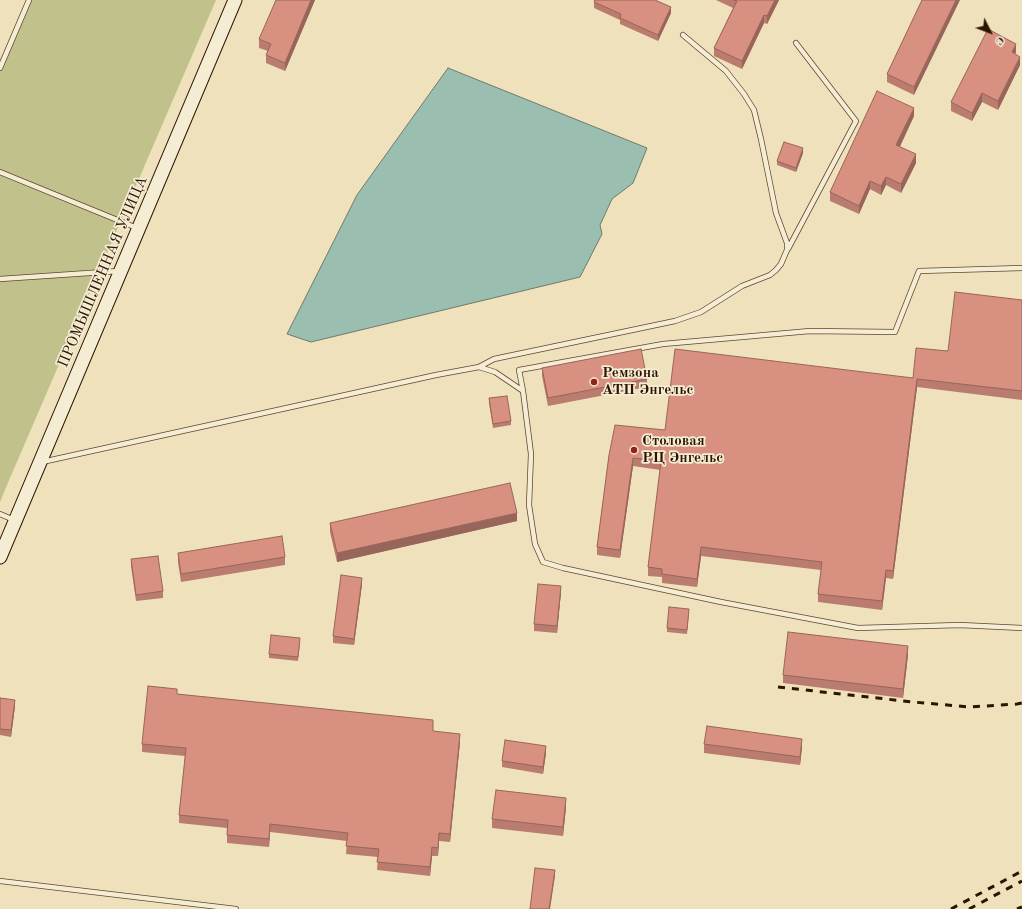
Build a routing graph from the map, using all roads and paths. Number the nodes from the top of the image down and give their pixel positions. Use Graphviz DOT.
graph roads {
  1 [pos="29,0"];
  2 [pos="235,0"];
  3 [pos="683,35"];
  4 [pos="796,43"];
  5 [pos="0,68"];
  6 [pos="0,172"];
  7 [pos="139,229"];
  8 [pos="788,250"];
  9 [pos="1022,268"];
  10 [pos="121,271"];
  11 [pos="0,279"];
  12 [pos="479,367"];
  13 [pos="523,391"];
  14 [pos="40,462"];
  15 [pos="0,514"];
  16 [pos="15,521"];
  17 [pos="0,557"];
  18 [pos="1022,628"];
  19 [pos="0,881"];
  20 [pos="236,909"];
  1 -- 5 [label="lane"];
  2 -- 7 [label="street, ПРОМЫШЛЕННАЯ УЛИЦА"];
  3 -- 8 [label="lane"];
  4 -- 8 [label="lane"];
  6 -- 7 [label="lane"];
  7 -- 10 [label="street, ПРОМЫШЛЕННАЯ УЛИЦА"];
  8 -- 12 [label="lane"];
  9 -- 13 [label="lane"];
  10 -- 11 [label="lane"];
  10 -- 14 [label="street, ПРОМЫШЛЕННАЯ УЛИЦА"];
  12 -- 13 [label="lane"];
  12 -- 14 [label="lane"];
  13 -- 18 [label="lane"];
  14 -- 16 [label="street, ПРОМЫШЛЕННАЯ УЛИЦА"];
  15 -- 16 [label="lane"];
  16 -- 17 [label="street, ПРОМЫШЛЕННАЯ УЛИЦА"];
  19 -- 20 [label="lane"];
}
